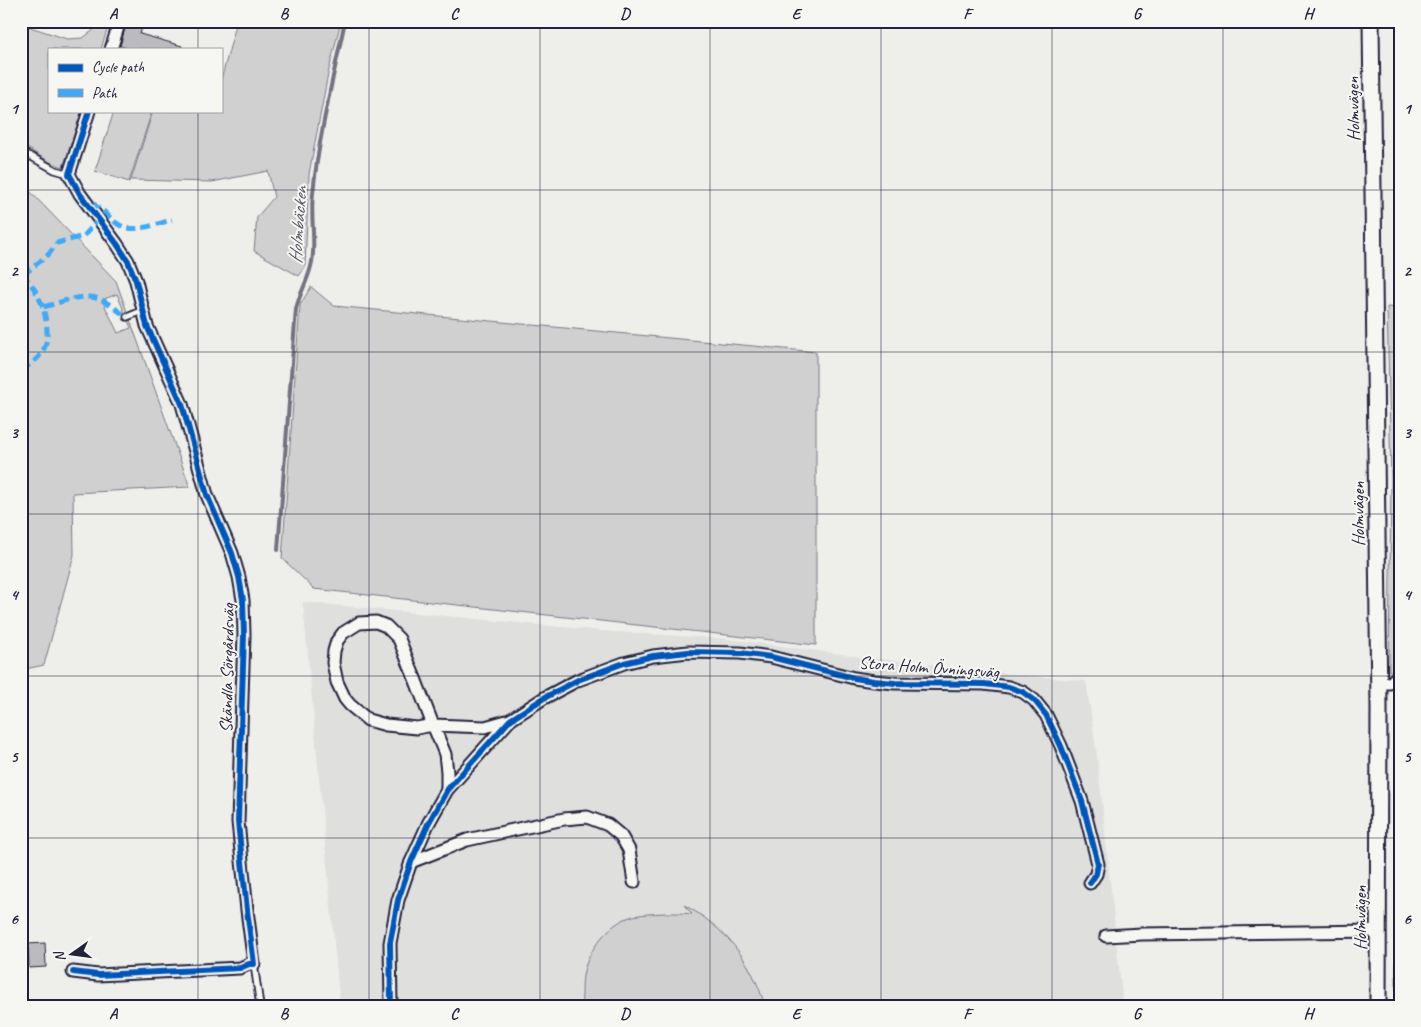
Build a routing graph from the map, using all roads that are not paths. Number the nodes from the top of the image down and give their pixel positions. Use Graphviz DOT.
graph roads {
  1 [pos="120,21"];
  2 [pos="1371,21"];
  3 [pos="111,48"];
  4 [pos="89,112"];
  5 [pos="21,152"];
  6 [pos="69,174"];
  7 [pos="142,311"];
  8 [pos="126,317"];
  9 [pos="1400,674"];
  10 [pos="1378,683"];
  11 [pos="510,720"];
  12 [pos="433,725"];
  13 [pos="447,790"];
  14 [pos="411,862"];
  15 [pos="634,882"];
  16 [pos="1090,883"];
  17 [pos="1378,931"];
  18 [pos="1106,936"];
  19 [pos="254,964"];
  20 [pos="73,972"];
  21 [pos="260,1006"];
  22 [pos="391,1006"];
  23 [pos="1378,1006"];
  1 -- 3 [label="street"];
  2 -- 10 [label="street, Holmvägen"];
  4 -- 6 [label="street"];
  5 -- 6 [label="lane"];
  6 -- 7 [label="street, Skändla Sörgårdsväg"];
  7 -- 8 [label="lane"];
  7 -- 19 [label="street, Skändla Sörgårdsväg"];
  9 -- 10 [label="street"];
  10 -- 17 [label="street, Holmvägen"];
  11 -- 12 [label="street, Stora Holm Övningsväg"];
  11 -- 13 [label="street, Stora Holm Övningsväg"];
  11 -- 16 [label="street, Stora Holm Övningsväg"];
  12 -- 12 [label="street, Stora Holm Övningsväg"];
  12 -- 13 [label="street, Stora Holm Övningsväg"];
  13 -- 14 [label="street, Stora Holm Övningsväg"];
  14 -- 15 [label="street"];
  14 -- 22 [label="street, Stora Holm Övningsväg"];
  17 -- 18 [label="street"];
  17 -- 23 [label="street, Holmvägen"];
  19 -- 20 [label="street"];
  19 -- 21 [label="lane, Skändla Sörgårdsväg"];
}
